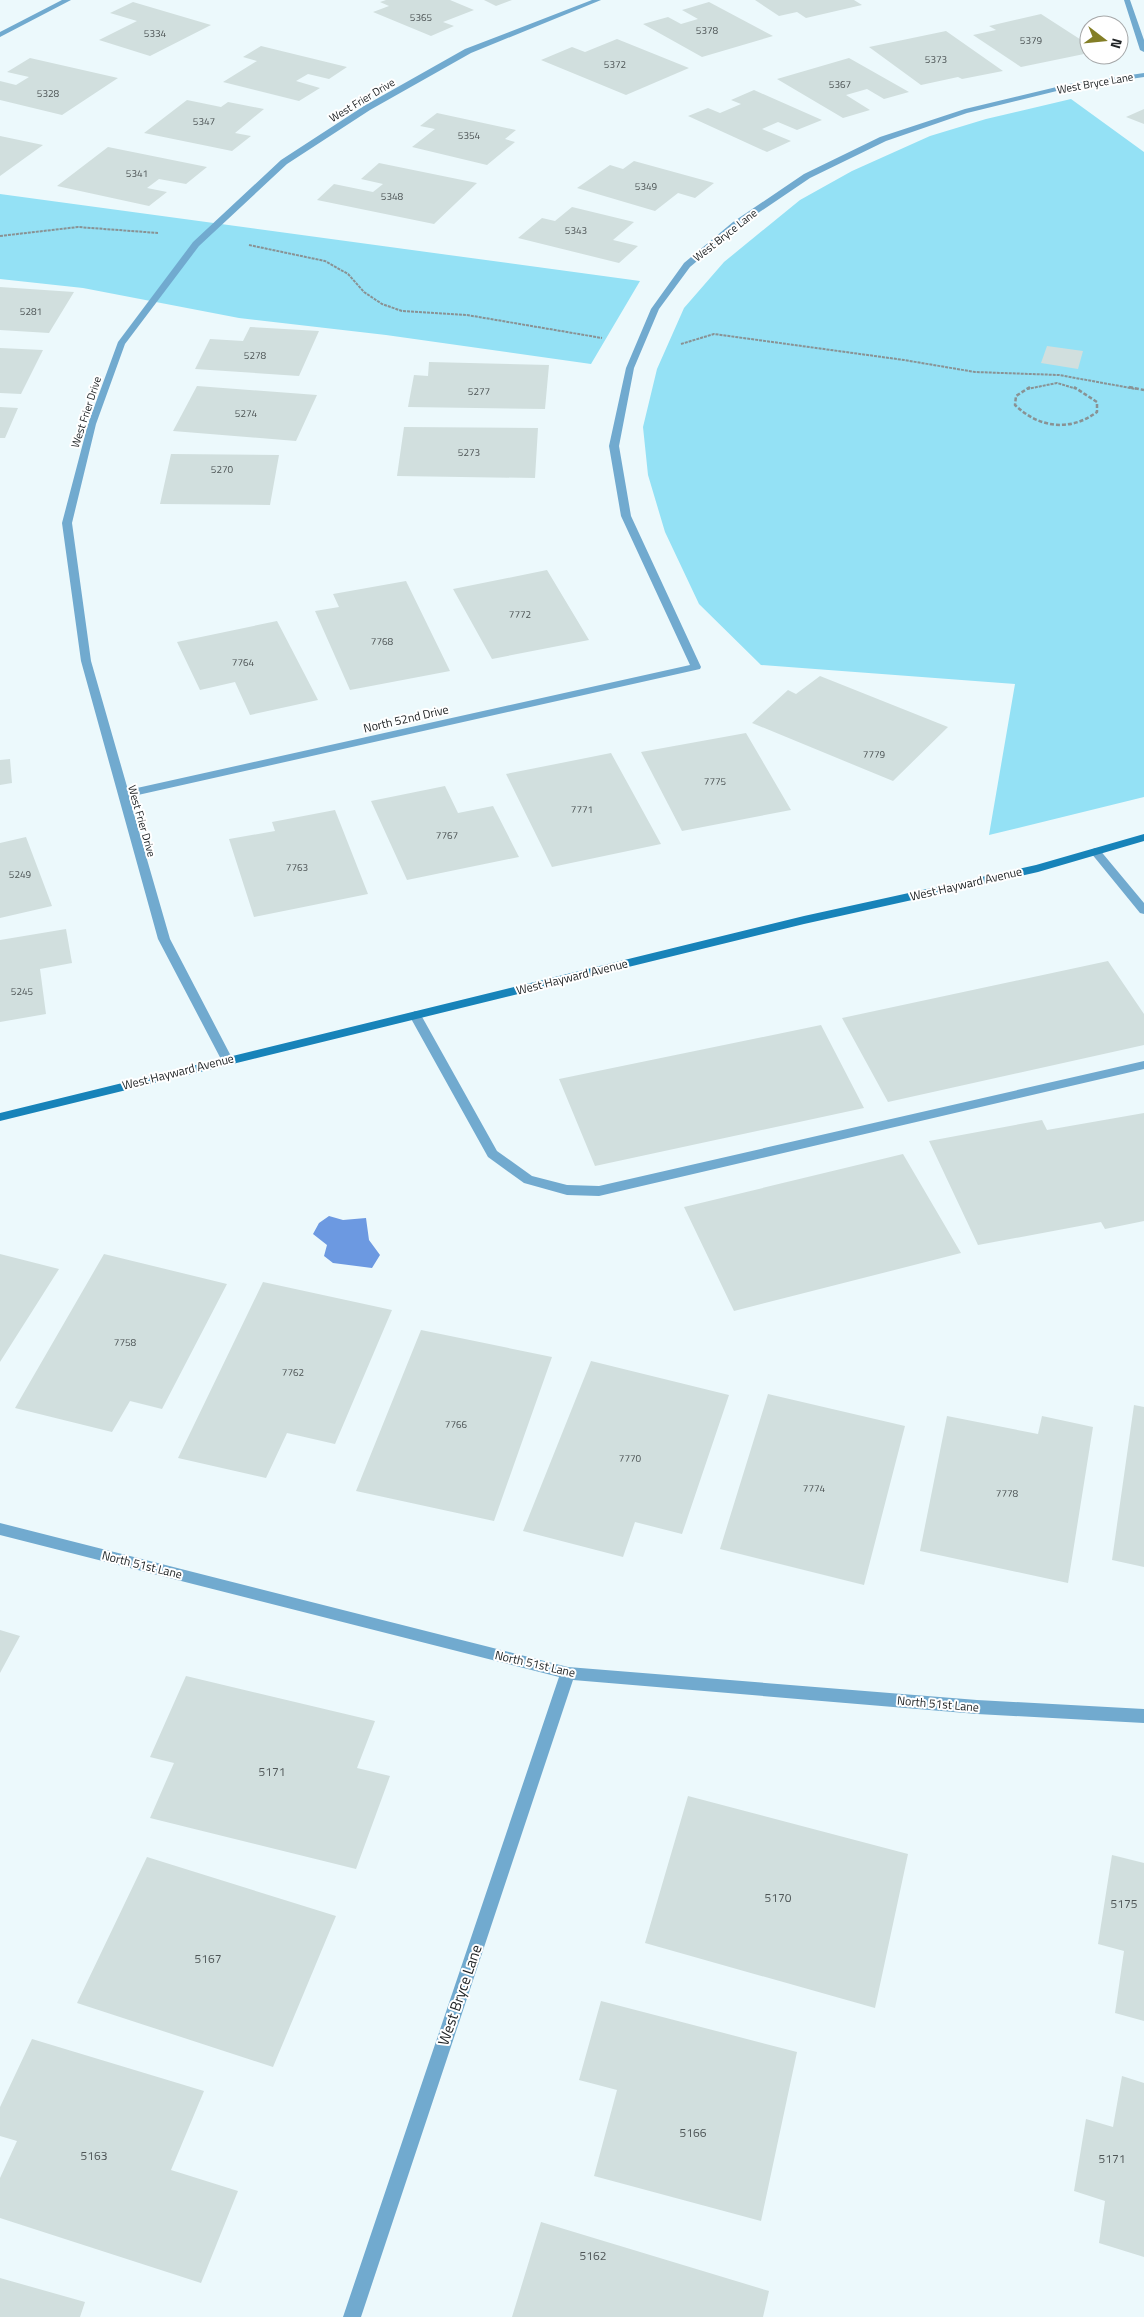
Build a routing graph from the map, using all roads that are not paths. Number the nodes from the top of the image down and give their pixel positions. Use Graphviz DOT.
graph roads {
  1 [pos="68,0"];
  2 [pos="598,0"];
  3 [pos="1126,0"];
  4 [pos="0,35"];
  5 [pos="1144,50"];
  6 [pos="1144,75"];
  7 [pos="696,667"];
  8 [pos="122,795"];
  9 [pos="1144,837"];
  10 [pos="1095,851"];
  11 [pos="1144,910"];
  12 [pos="414,1015"];
  13 [pos="227,1060"];
  14 [pos="1144,1065"];
  15 [pos="0,1117"];
  16 [pos="0,1529"];
  17 [pos="568,1673"];
  18 [pos="1144,1716"];
  19 [pos="352,2317"];
  1 -- 4 [label="street"];
  2 -- 8 [label="street, West Frier Drive"];
  3 -- 5 [label="street"];
  6 -- 7 [label="street, West Bryce Lane"];
  7 -- 8 [label="street, North 52nd Drive"];
  8 -- 13 [label="street, West Frier Drive"];
  9 -- 10 [label="street, West Hayward Avenue"];
  10 -- 11 [label="street"];
  10 -- 12 [label="street, West Hayward Avenue"];
  12 -- 13 [label="street, West Hayward Avenue"];
  12 -- 14 [label="street"];
  13 -- 15 [label="street, West Hayward Avenue"];
  16 -- 17 [label="street, North 51st Lane"];
  17 -- 18 [label="street, North 51st Lane"];
  17 -- 19 [label="street, West Bryce Lane"];
}
